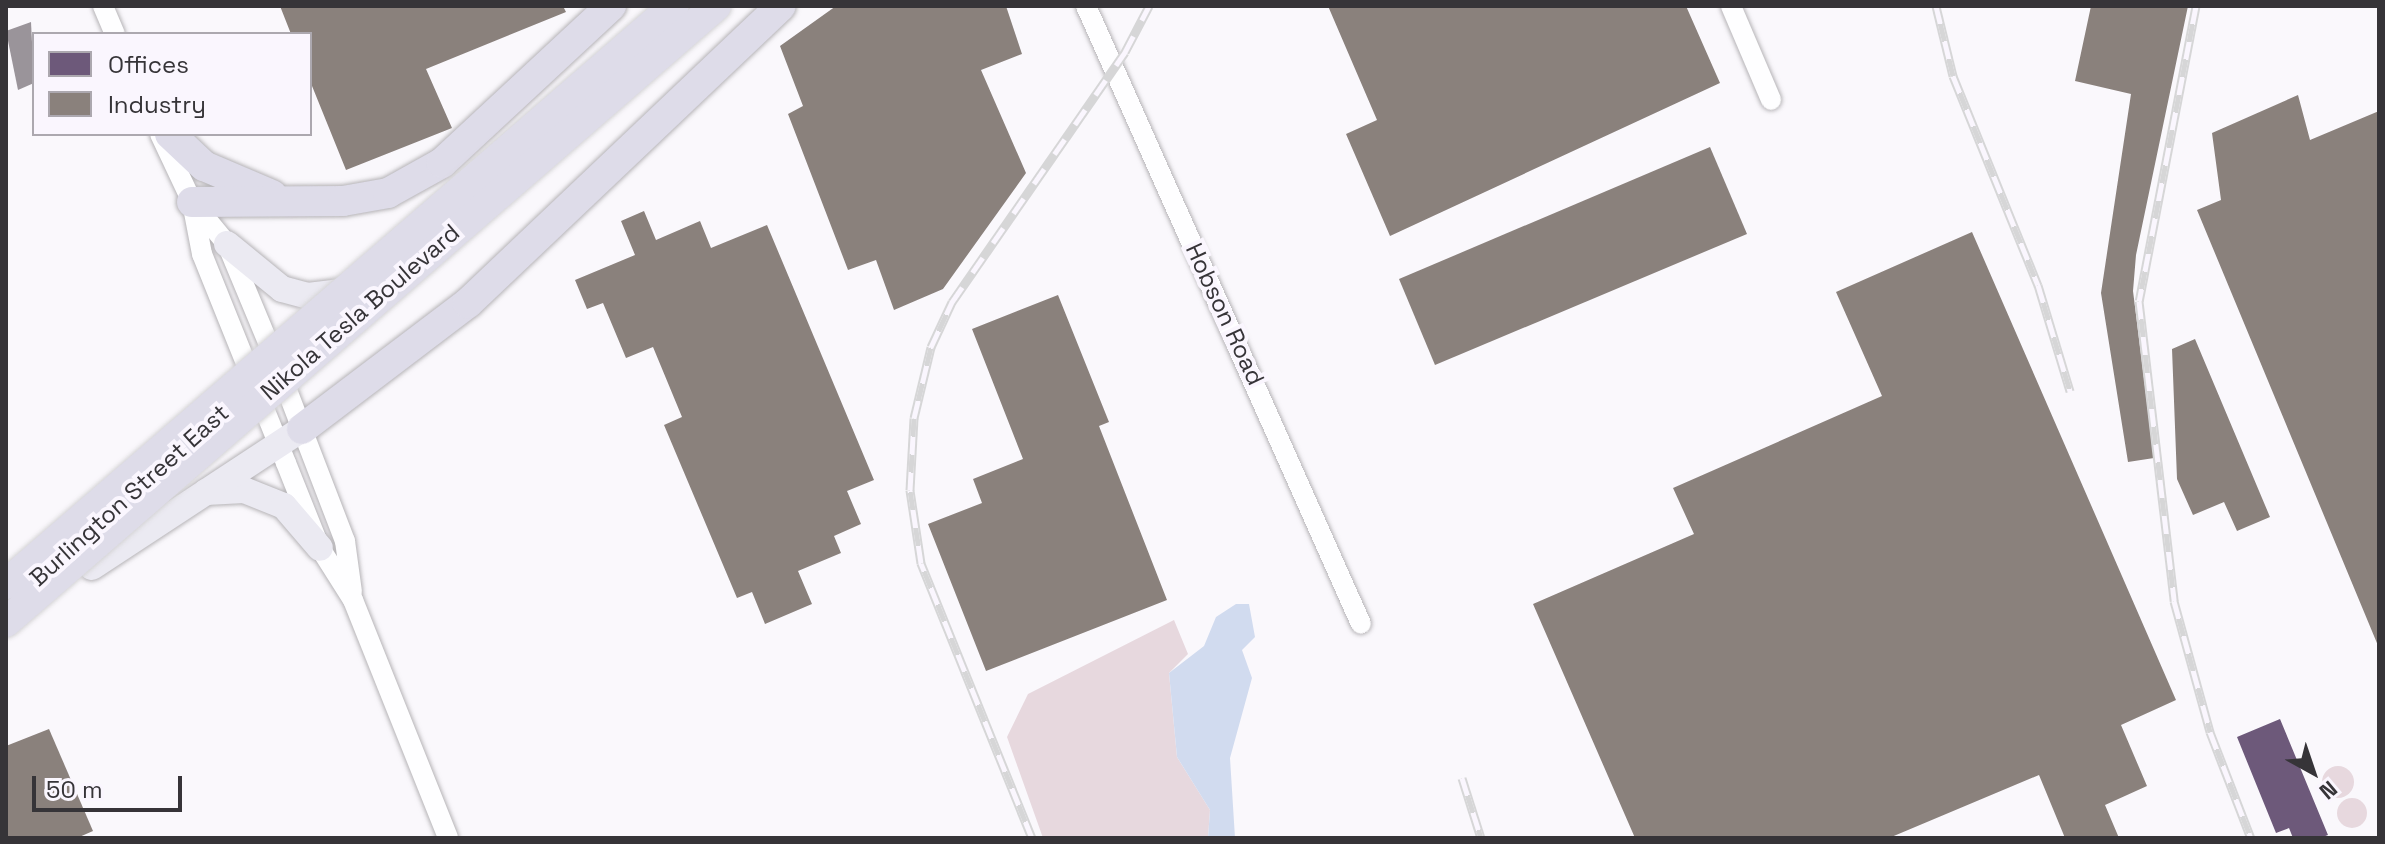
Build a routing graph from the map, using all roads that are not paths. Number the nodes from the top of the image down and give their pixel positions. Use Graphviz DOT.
graph roads {
  1 [pos="103,6"];
  2 [pos="611,6"];
  3 [pos="674,6"];
  4 [pos="698,6"];
  5 [pos="716,6"];
  6 [pos="781,6"];
  7 [pos="1086,6"];
  8 [pos="1731,6"];
  9 [pos="114,32"];
  10 [pos="1771,100"];
  11 [pos="161,136"];
  12 [pos="172,136"];
  13 [pos="514,172"];
  14 [pos="281,199"];
  15 [pos="192,202"];
  16 [pos="227,244"];
  17 [pos="386,271"];
  18 [pos="277,364"];
  19 [pos="254,384"];
  20 [pos="288,393"];
  21 [pos="266,413"];
  22 [pos="290,436"];
  23 [pos="206,492"];
  24 [pos="320,548"];
  25 [pos="92,567"];
  26 [pos="6,584"];
  27 [pos="353,600"];
  28 [pos="6,609"];
  29 [pos="6,622"];
  30 [pos="1361,624"];
  31 [pos="448,838"];
  1 -- 9 [label="street"];
  2 -- 14 [label="highway"];
  3 -- 26 [label="highway, Nikola Tesla Boulevard, bridge"];
  4 -- 13 [label="main road, Burlington Street East"];
  5 -- 29 [label="highway, Nikola Tesla Boulevard, bridge"];
  6 -- 22 [label="highway"];
  7 -- 30 [label="street, Hobson Road"];
  8 -- 10 [label="street"];
  11 -- 15 [label="street"];
  12 -- 14 [label="highway"];
  13 -- 17 [label="main road, Burlington Street East"];
  13 -- 20 [label="main road, Burlington Street East"];
  14 -- 15 [label="highway"];
  15 -- 16 [label="street"];
  15 -- 19 [label="street"];
  16 -- 17 [label="main road"];
  16 -- 18 [label="street"];
  17 -- 18 [label="main road, Burlington Street East"];
  18 -- 19 [label="main road, Burlington Street East"];
  18 -- 20 [label="street"];
  19 -- 21 [label="street"];
  19 -- 28 [label="main road, Burlington Street East"];
  20 -- 21 [label="main road, Burlington Street East"];
  20 -- 22 [label="street"];
  21 -- 22 [label="street"];
  21 -- 25 [label="main road, Burlington Street East"];
  22 -- 23 [label="main road"];
  22 -- 24 [label="street"];
  22 -- 27 [label="street"];
  23 -- 24 [label="main road"];
  23 -- 25 [label="main road"];
  24 -- 27 [label="street"];
  25 -- 29 [label="main road, Burlington Street East"];
  27 -- 31 [label="street"];
}
